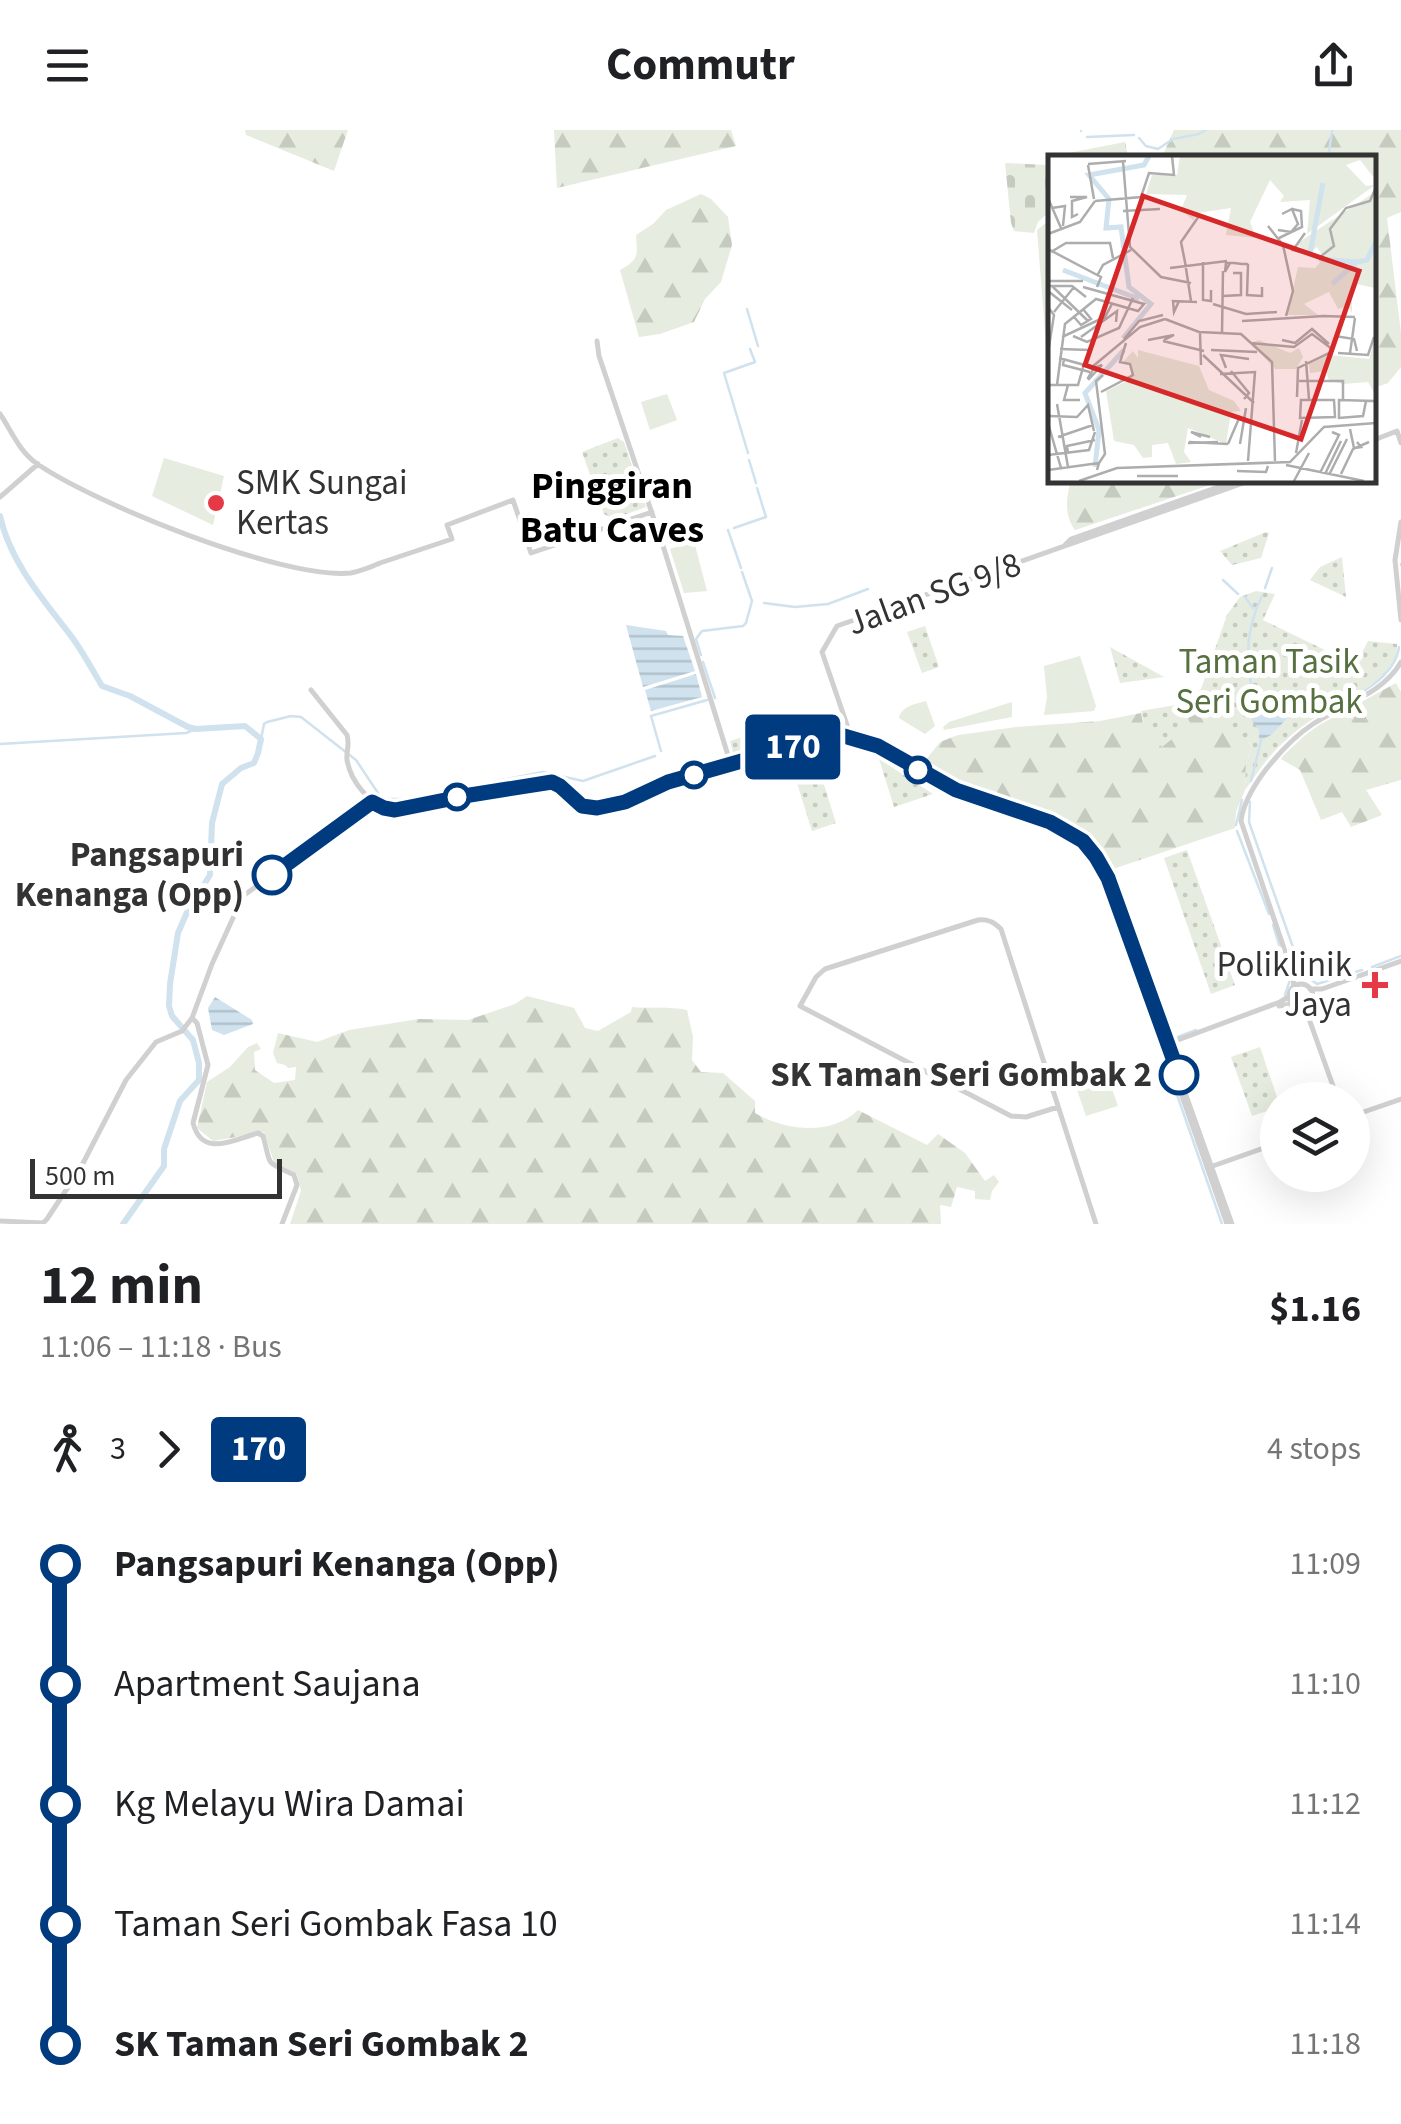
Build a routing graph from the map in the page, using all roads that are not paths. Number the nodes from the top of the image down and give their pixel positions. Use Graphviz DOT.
graph roads {
  1 [pos="597,341"];
  2 [pos="0,414"];
  3 [pos="1376,439"];
  4 [pos="1401,444"];
  5 [pos="38,464"];
  6 [pos="1233,482"];
  7 [pos="1246,482"];
  8 [pos="0,497"];
  9 [pos="652,512"];
  10 [pos="1401,522"];
  11 [pos="1067,544"];
  12 [pos="1401,620"];
  13 [pos="1401,662"];
  14 [pos="312,690"];
  15 [pos="844,736"];
  16 [pos="728,754"];
  17 [pos="743,761"];
  18 [pos="904,762"];
  19 [pos="731,765"];
  20 [pos="717,770"];
  21 [pos="372,802"];
  22 [pos="1401,962"];
  23 [pos="1294,978"];
  24 [pos="1302,985"];
  25 [pos="1291,992"];
  26 [pos="1312,992"];
  27 [pos="1292,1004"];
  28 [pos="1309,1006"];
  29 [pos="1300,1008"];
  30 [pos="1308,1016"];
  31 [pos="190,1021"];
  32 [pos="1167,1046"];
  33 [pos="1332,1082"];
  34 [pos="1401,1099"];
  35 [pos="1058,1107"];
  36 [pos="1370,1110"];
  37 [pos="1260,1149"];
  38 [pos="1208,1155"];
  39 [pos="1224,1162"];
  40 [pos="1210,1167"];
  41 [pos="1216,1176"];
  42 [pos="0,1221"];
  43 [pos="282,1224"];
  44 [pos="1096,1224"];
  45 [pos="1230,1224"];
  1 -- 9 [label="street"];
  2 -- 5 [label="street"];
  3 -- 4 [label="street"];
  5 -- 8 [label="street"];
  5 -- 9 [label="street"];
  6 -- 11 [label="street, Jalan SG 9/8"];
  7 -- 11 [label="street, Jalan SG 9/8"];
  9 -- 16 [label="street"];
  10 -- 12 [label="street"];
  11 -- 15 [label="street, Jalan SG 9/8"];
  13 -- 23 [label="street"];
  14 -- 21 [label="street"];
  15 -- 17 [label="street"];
  15 -- 18 [label="street"];
  16 -- 17 [label="street"];
  16 -- 19 [label="street"];
  16 -- 20 [label="street"];
  17 -- 19 [label="street"];
  18 -- 32 [label="street"];
  18 -- 40 [label="street"];
  19 -- 20 [label="street"];
  20 -- 21 [label="street"];
  21 -- 31 [label="street"];
  22 -- 26 [label="street"];
  23 -- 24 [label="street"];
  23 -- 25 [label="street"];
  24 -- 25 [label="street"];
  24 -- 26 [label="street"];
  25 -- 27 [label="street"];
  25 -- 32 [label="street"];
  26 -- 28 [label="street"];
  27 -- 29 [label="street"];
  27 -- 32 [label="street"];
  28 -- 29 [label="street"];
  28 -- 30 [label="street"];
  29 -- 30 [label="street"];
  30 -- 33 [label="street"];
  31 -- 42 [label="street"];
  31 -- 43 [label="street"];
  32 -- 38 [label="street"];
  34 -- 36 [label="street"];
  35 -- 35 [label="street"];
  35 -- 44 [label="street"];
  37 -- 39 [label="street"];
  38 -- 39 [label="street"];
  38 -- 40 [label="street"];
  39 -- 40 [label="street"];
  39 -- 41 [label="street"];
  40 -- 41 [label="street"];
  40 -- 45 [label="street"];
  41 -- 45 [label="street"];
}
